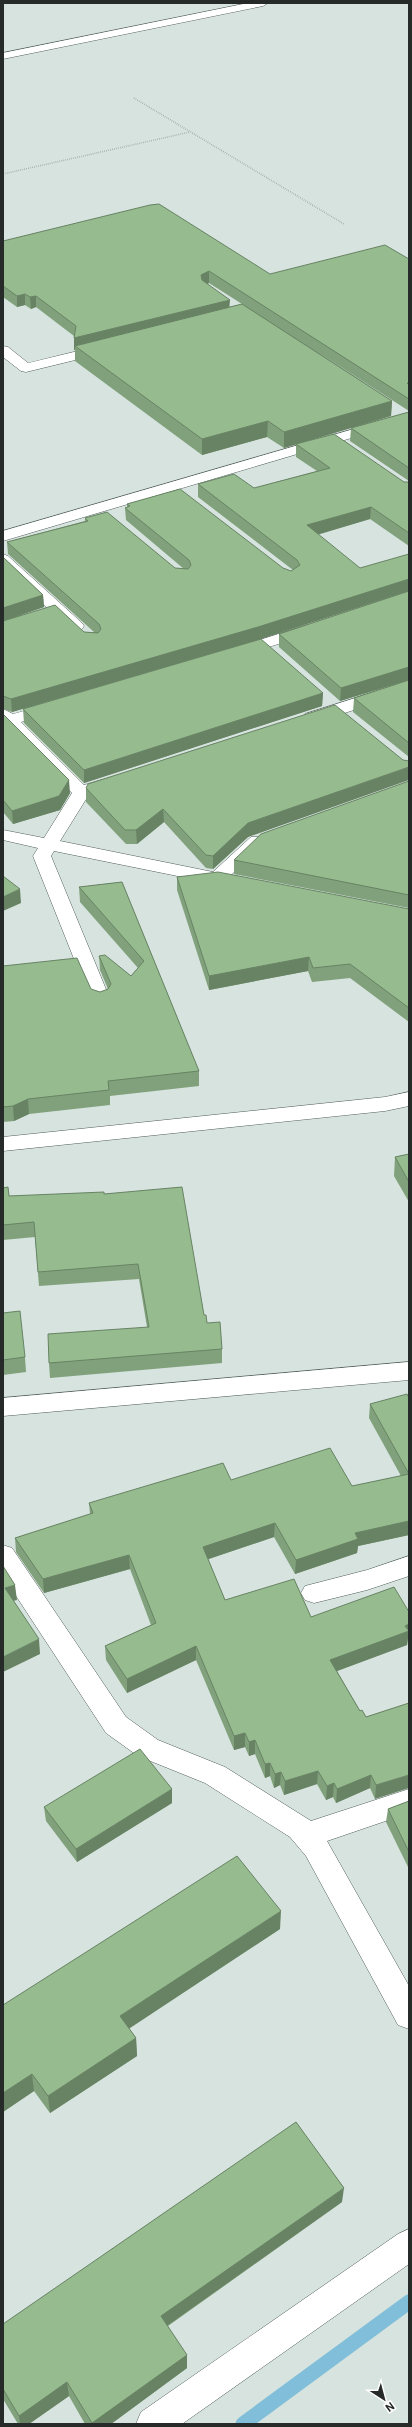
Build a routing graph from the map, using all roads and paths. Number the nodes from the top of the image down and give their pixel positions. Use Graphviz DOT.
graph roads {
  1 [pos="262,3"];
  2 [pos="3,56"];
  3 [pos="134,98"];
  4 [pos="191,132"];
  5 [pos="3,174"];
  6 [pos="344,224"];
  7 [pos="116,346"];
  8 [pos="3,350"];
  9 [pos="394,409"];
  10 [pos="408,417"];
  11 [pos="335,438"];
  12 [pos="348,447"];
  13 [pos="172,486"];
  14 [pos="185,496"];
  15 [pos="99,508"];
  16 [pos="111,518"];
  17 [pos="3,536"];
  18 [pos="3,559"];
  19 [pos="325,624"];
  20 [pos="87,636"];
  21 [pos="220,657"];
  22 [pos="409,686"];
  23 [pos="70,702"];
  24 [pos="332,704"];
  25 [pos="6,717"];
  26 [pos="292,724"];
  27 [pos="355,724"];
  28 [pos="134,775"];
  29 [pos="81,792"];
  30 [pos="276,834"];
  31 [pos="3,836"];
  32 [pos="49,845"];
  33 [pos="217,878"];
  34 [pos="246,883"];
  35 [pos="100,999"];
  36 [pos="409,1099"];
  37 [pos="3,1144"];
  38 [pos="409,1371"];
  39 [pos="3,1407"];
  40 [pos="3,1554"];
  41 [pos="409,1566"];
  42 [pos="314,1593"];
  43 [pos="409,1801"];
  44 [pos="307,1835"];
  45 [pos="409,2015"];
  46 [pos="409,2245"];
  47 [pos="153,2424"];
  1 -- 2 [label="street"];
  3 -- 4 [label="path"];
  4 -- 5 [label="path"];
  4 -- 6 [label="path"];
  7 -- 8 [label="street"];
  9 -- 10 [label="street"];
  10 -- 11 [label="street"];
  11 -- 12 [label="street"];
  11 -- 13 [label="street"];
  13 -- 14 [label="street"];
  13 -- 15 [label="street"];
  15 -- 16 [label="street"];
  15 -- 17 [label="street"];
  18 -- 20 [label="street"];
  19 -- 21 [label="street"];
  22 -- 24 [label="street"];
  23 -- 25 [label="street"];
  24 -- 26 [label="street"];
  24 -- 27 [label="street"];
  25 -- 29 [label="street"];
  28 -- 29 [label="street"];
  29 -- 32 [label="street"];
  30 -- 33 [label="street"];
  31 -- 32 [label="street"];
  32 -- 33 [label="street"];
  32 -- 35 [label="street"];
  33 -- 34 [label="street"];
  36 -- 37 [label="street"];
  38 -- 39 [label="street"];
  40 -- 44 [label="street"];
  41 -- 42 [label="street"];
  43 -- 44 [label="street"];
  44 -- 45 [label="street"];
  46 -- 47 [label="street"];
}
